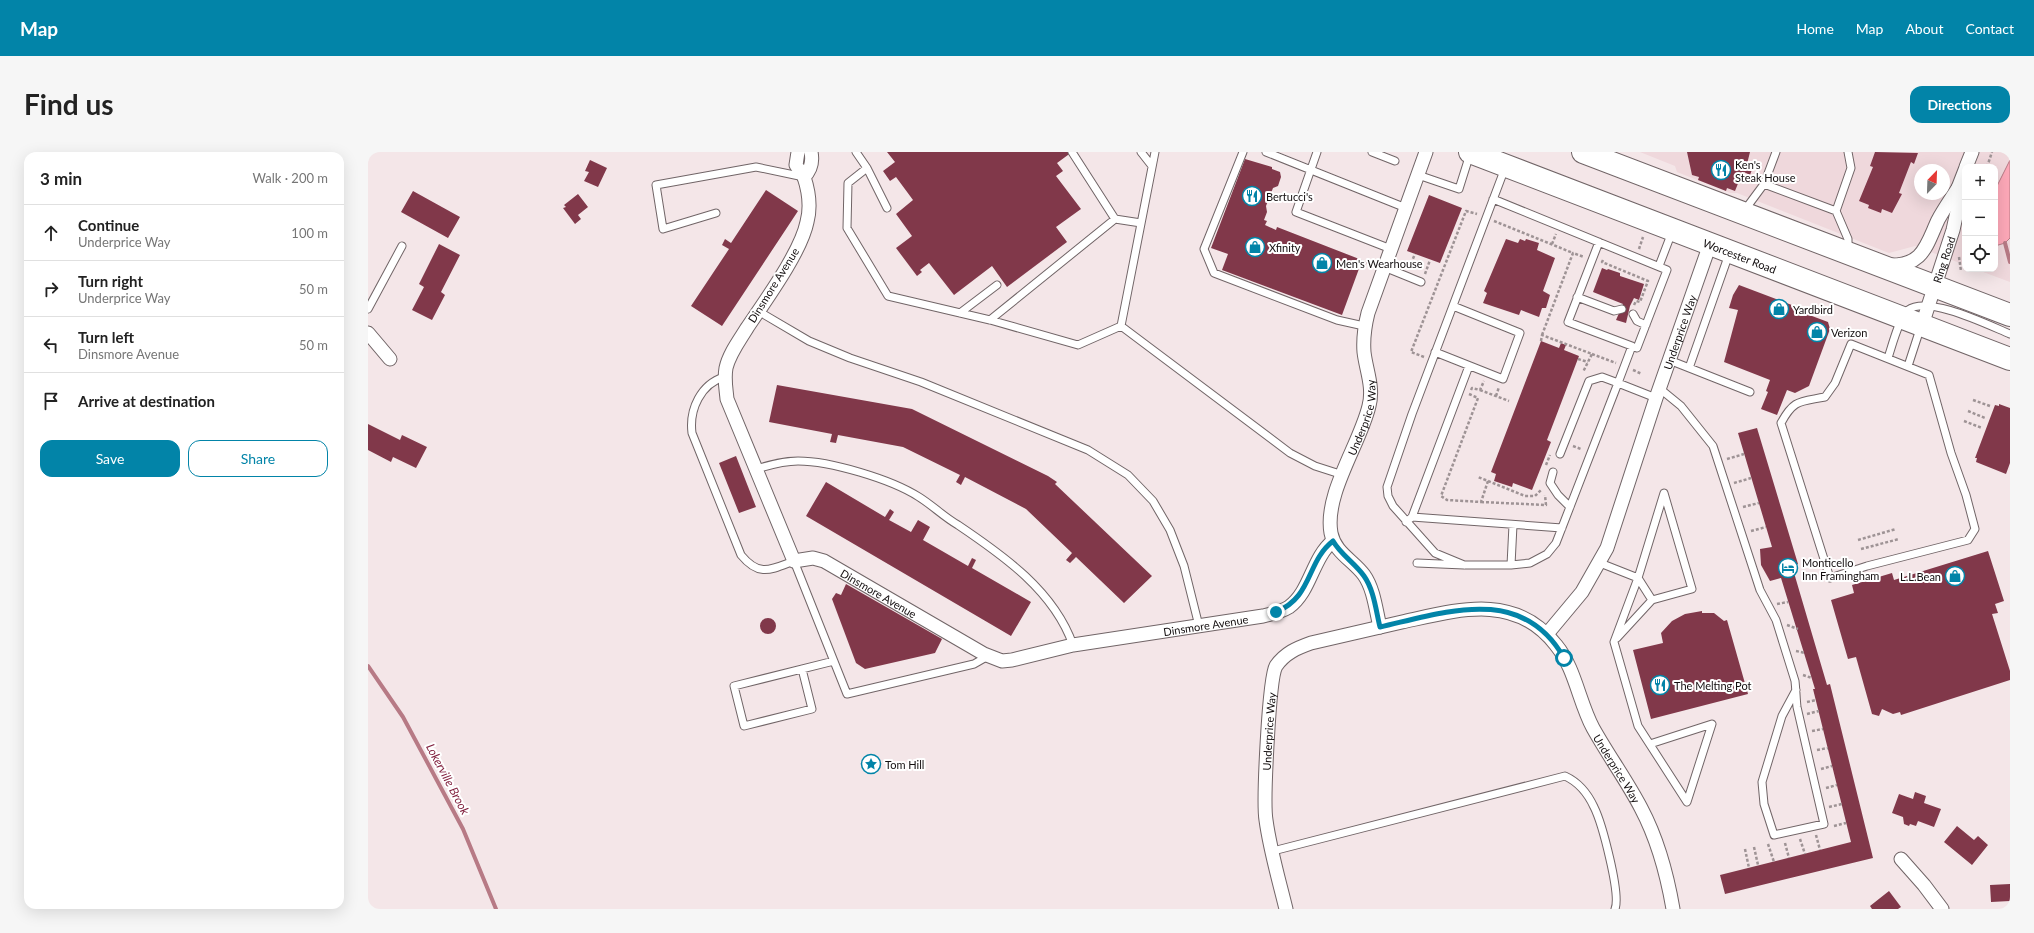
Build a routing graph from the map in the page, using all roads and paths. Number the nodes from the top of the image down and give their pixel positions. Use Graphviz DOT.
graph roads {
  1 [pos="798,152"];
  2 [pos="811,152"];
  3 [pos="856,152"];
  4 [pos="1072,152"];
  5 [pos="1141,152"];
  6 [pos="1155,152"];
  7 [pos="1243,152"];
  8 [pos="1266,152"];
  9 [pos="1318,152"];
  10 [pos="1372,152"];
  11 [pos="1426,152"];
  12 [pos="1470,152"];
  13 [pos="1583,152"];
  14 [pos="1776,152"];
  15 [pos="1848,152"];
  16 [pos="1972,152"];
  17 [pos="1992,152"];
  18 [pos="1395,161"];
  19 [pos="1967,164"];
  20 [pos="1988,164"];
  21 [pos="1152,166"];
  22 [pos="1506,166"];
  23 [pos="867,168"];
  24 [pos="1311,170"];
  25 [pos="1418,175"];
  26 [pos="804,177"];
  27 [pos="1962,178"];
  28 [pos="1764,184"];
  29 [pos="1958,188"];
  30 [pos="1493,200"];
  31 [pos="1480,206"];
  32 [pos="888,208"];
  33 [pos="1406,208"];
  34 [pos="1836,210"];
  35 [pos="716,213"];
  36 [pos="1743,213"];
  37 [pos="1115,219"];
  38 [pos="1493,221"];
  39 [pos="1141,223"];
  40 [pos="1672,230"];
  41 [pos="1645,234"];
  42 [pos="1598,242"];
  43 [pos="402,246"];
  44 [pos="1639,248"];
  45 [pos="1720,248"];
  46 [pos="1391,249"];
  47 [pos="1574,253"];
  48 [pos="1585,253"];
  49 [pos="1847,253"];
  50 [pos="1415,254"];
  51 [pos="1605,256"];
  52 [pos="1430,260"];
  53 [pos="1874,264"];
  54 [pos="1659,266"];
  55 [pos="1384,267"];
  56 [pos="1406,276"];
  57 [pos="1422,282"];
  58 [pos="997,284"];
  59 [pos="1577,297"];
  60 [pos="1453,306"];
  61 [pos="368,309"];
  62 [pos="1622,309"];
  63 [pos="1922,309"];
  64 [pos="1633,310"];
  65 [pos="758,311"];
  66 [pos="960,313"];
  67 [pos="2010,315"];
  68 [pos="990,320"];
  69 [pos="1646,325"];
  70 [pos="1121,326"];
  71 [pos="1364,326"];
  72 [pos="368,333"];
  73 [pos="2010,334"];
  74 [pos="1542,335"];
  75 [pos="1541,341"];
  76 [pos="1632,346"];
  77 [pos="1435,352"];
  78 [pos="1592,354"];
  79 [pos="1424,358"];
  80 [pos="1888,358"];
  81 [pos="390,359"];
  82 [pos="1578,359"];
  83 [pos="2010,359"];
  84 [pos="1669,360"];
  85 [pos="1588,362"];
  86 [pos="1616,364"];
  87 [pos="1469,366"];
  88 [pos="1908,366"];
  89 [pos="1689,368"];
  90 [pos="1632,370"];
  91 [pos="1642,374"];
  92 [pos="1582,375"];
  93 [pos="724,377"];
  94 [pos="1479,379"];
  95 [pos="1618,384"];
  96 [pos="1480,390"];
  97 [pos="1750,392"];
  98 [pos="1658,393"];
  99 [pos="1973,400"];
  100 [pos="1509,401"];
  101 [pos="1990,406"];
  102 [pos="1968,412"];
  103 [pos="1985,418"];
  104 [pos="1964,421"];
  105 [pos="1982,428"];
  106 [pos="1550,454"];
  107 [pos="1560,454"];
  108 [pos="1744,454"];
  109 [pos="1719,461"];
  110 [pos="756,469"];
  111 [pos="1544,469"];
  112 [pos="1553,472"];
  113 [pos="1342,476"];
  114 [pos="1478,477"];
  115 [pos="1751,478"];
  116 [pos="1488,481"];
  117 [pos="1727,485"];
  118 [pos="1481,502"];
  119 [pos="1759,503"];
  120 [pos="1546,505"];
  121 [pos="1552,505"];
  122 [pos="1570,507"];
  123 [pos="1734,509"];
  124 [pos="1409,520"];
  125 [pos="1513,525"];
  126 [pos="1766,527"];
  127 [pos="1562,528"];
  128 [pos="1896,529"];
  129 [pos="1742,534"];
  130 [pos="1899,539"];
  131 [pos="1858,540"];
  132 [pos="1333,541"];
  133 [pos="1861,549"];
  134 [pos="794,561"];
  135 [pos="1600,562"];
  136 [pos="1417,563"];
  137 [pos="1464,565"];
  138 [pos="1511,565"];
  139 [pos="1638,578"];
  140 [pos="1652,600"];
  141 [pos="1199,626"];
  142 [pos="1380,627"];
  143 [pos="1547,634"];
  144 [pos="1614,642"];
  145 [pos="1073,645"];
  146 [pos="988,656"];
  147 [pos="834,661"];
  148 [pos="802,669"];
  149 [pos="1796,690"];
  150 [pos="1650,744"];
  151 [pos="1813,826"];
  152 [pos="1797,830"];
  153 [pos="1782,833"];
  154 [pos="1768,844"];
  155 [pos="1754,847"];
  156 [pos="1745,849"];
  157 [pos="1820,850"];
  158 [pos="1273,851"];
  159 [pos="1805,854"];
  160 [pos="1789,858"];
  161 [pos="1901,859"];
  162 [pos="1774,862"];
  163 [pos="1758,865"];
  164 [pos="1749,868"];
  165 [pos="1286,909"];
  166 [pos="1616,909"];
  167 [pos="1673,909"];
  168 [pos="1942,909"];
  1 -- 26 [label="street, Dinsmore Avenue"];
  2 -- 26 [label="street"];
  3 -- 23 [label="lane"];
  4 -- 37 [label="lane"];
  5 -- 21 [label="lane"];
  6 -- 21 [label="lane"];
  7 -- 71 [label="lane"];
  8 -- 24 [label="lane"];
  9 -- 24 [label="lane"];
  10 -- 18 [label="lane"];
  11 -- 25 [label="street, Underprice Way"];
  12 -- 22 [label="highway, Worcester Road"];
  12 -- 25 [label="lane"];
  13 -- 36 [label="highway, Worcester Road"];
  14 -- 28 [label="lane"];
  15 -- 34 [label="lane"];
  16 -- 19 [label="street"];
  17 -- 20 [label="path"];
  21 -- 39 [label="lane"];
  22 -- 30 [label="lane"];
  22 -- 40 [label="highway, Worcester Road"];
  23 -- 32 [label="lane"];
  23 -- 66 [label="lane"];
  24 -- 33 [label="lane"];
  24 -- 46 [label="lane"];
  25 -- 33 [label="street, Underprice Way"];
  26 -- 35 [label="lane"];
  26 -- 65 [label="street, Dinsmore Avenue"];
  27 -- 29 [label="street, Ring Road"];
  28 -- 34 [label="lane"];
  28 -- 36 [label="lane"];
  29 -- 53 [label="street"];
  29 -- 63 [label="street, Ring Road"];
  30 -- 42 [label="lane"];
  30 -- 60 [label="lane"];
  31 -- 79 [label="path"];
  33 -- 46 [label="street, Underprice Way"];
  34 -- 49 [label="lane"];
  36 -- 49 [label="highway, Worcester Road"];
  37 -- 39 [label="lane"];
  37 -- 68 [label="lane"];
  38 -- 47 [label="path"];
  39 -- 70 [label="lane"];
  40 -- 45 [label="highway, Worcester Road"];
  40 -- 54 [label="lane"];
  41 -- 44 [label="path"];
  42 -- 54 [label="lane"];
  42 -- 59 [label="lane"];
  43 -- 61 [label="lane"];
  45 -- 63 [label="highway, Worcester Road"];
  45 -- 84 [label="street, Underprice Way"];
  45 -- 89 [label="lane"];
  46 -- 55 [label="street, Underprice Way"];
  47 -- 48 [label="path"];
  47 -- 74 [label="path"];
  49 -- 53 [label="highway, Worcester Road"];
  50 -- 56 [label="path"];
  51 -- 64 [label="path"];
  52 -- 57 [label="path"];
  53 -- 63 [label="highway, Worcester Road"];
  54 -- 69 [label="lane"];
  55 -- 56 [label="lane"];
  55 -- 71 [label="street, Underprice Way"];
  56 -- 57 [label="lane"];
  58 -- 66 [label="lane"];
  59 -- 62 [label="lane"];
  59 -- 76 [label="lane"];
  60 -- 77 [label="lane"];
  60 -- 87 [label="lane"];
  63 -- 67 [label="highway, Worcester Road"];
  63 -- 73 [label="lane"];
  63 -- 80 [label="lane"];
  63 -- 83 [label="highway, Worcester Road"];
  63 -- 88 [label="lane"];
  64 -- 69 [label="lane"];
  65 -- 93 [label="street, Dinsmore Avenue"];
  65 -- 141 [label="lane"];
  66 -- 68 [label="lane"];
  68 -- 70 [label="lane"];
  69 -- 76 [label="lane"];
  70 -- 113 [label="lane"];
  71 -- 113 [label="street, Underprice Way"];
  72 -- 81 [label="street"];
  74 -- 75 [label="path"];
  74 -- 78 [label="path"];
  76 -- 95 [label="lane"];
  77 -- 87 [label="lane"];
  77 -- 124 [label="lane"];
  78 -- 85 [label="path"];
  78 -- 86 [label="path"];
  80 -- 88 [label="lane"];
  80 -- 88 [label="lane"];
  82 -- 85 [label="path"];
  84 -- 89 [label="lane"];
  84 -- 98 [label="street, Underprice Way"];
  85 -- 92 [label="path"];
  87 -- 124 [label="lane"];
  89 -- 97 [label="lane"];
  90 -- 91 [label="path"];
  93 -- 110 [label="street, Dinsmore Avenue"];
  93 -- 134 [label="lane"];
  94 -- 96 [label="path"];
  95 -- 98 [label="lane"];
  95 -- 107 [label="lane"];
  95 -- 122 [label="lane"];
  96 -- 100 [label="path"];
  96 -- 118 [label="path"];
  98 -- 109 [label="lane"];
  98 -- 135 [label="street, Underprice Way"];
  99 -- 101 [label="path"];
  102 -- 103 [label="path"];
  104 -- 105 [label="path"];
  106 -- 111 [label="path"];
  108 -- 109 [label="path"];
  109 -- 117 [label="lane"];
  110 -- 134 [label="street, Dinsmore Avenue"];
  110 -- 145 [label="lane"];
  112 -- 122 [label="lane"];
  113 -- 132 [label="street, Underprice Way"];
  114 -- 116 [label="path"];
  115 -- 117 [label="path"];
  116 -- 118 [label="path"];
  116 -- 120 [label="path"];
  117 -- 123 [label="lane"];
  118 -- 120 [label="path"];
  119 -- 123 [label="path"];
  120 -- 121 [label="path"];
  122 -- 127 [label="lane"];
  123 -- 129 [label="lane"];
  124 -- 125 [label="lane"];
  124 -- 137 [label="lane"];
  125 -- 127 [label="lane"];
  125 -- 138 [label="lane"];
  126 -- 129 [label="path"];
  127 -- 138 [label="lane"];
  128 -- 131 [label="path"];
  129 -- 149 [label="lane"];
  130 -- 133 [label="path"];
  132 -- 141 [label="street, Dinsmore Avenue"];
  132 -- 142 [label="street, Underprice Way"];
  134 -- 146 [label="street, Dinsmore Avenue"];
  134 -- 147 [label="lane"];
  135 -- 139 [label="lane"];
  135 -- 143 [label="street, Underprice Way"];
  136 -- 137 [label="lane"];
  137 -- 138 [label="lane"];
  139 -- 140 [label="lane"];
  139 -- 140 [label="lane"];
  139 -- 144 [label="lane"];
  140 -- 144 [label="lane"];
  141 -- 145 [label="street, Dinsmore Avenue"];
  142 -- 143 [label="street, Underprice Way"];
  142 -- 158 [label="street, Underprice Way"];
  143 -- 167 [label="street, Underprice Way"];
  144 -- 150 [label="lane"];
  145 -- 146 [label="street, Dinsmore Avenue"];
  146 -- 147 [label="lane"];
  147 -- 148 [label="lane"];
  148 -- 148 [label="lane"];
  149 -- 151 [label="lane"];
  149 -- 153 [label="lane"];
  150 -- 150 [label="lane"];
  151 -- 152 [label="lane"];
  151 -- 157 [label="path"];
  152 -- 153 [label="lane"];
  152 -- 159 [label="path"];
  153 -- 160 [label="path"];
  154 -- 162 [label="path"];
  155 -- 163 [label="path"];
  156 -- 164 [label="path"];
  158 -- 165 [label="street, Underprice Way"];
  158 -- 166 [label="lane"];
  161 -- 168 [label="street"];
}
